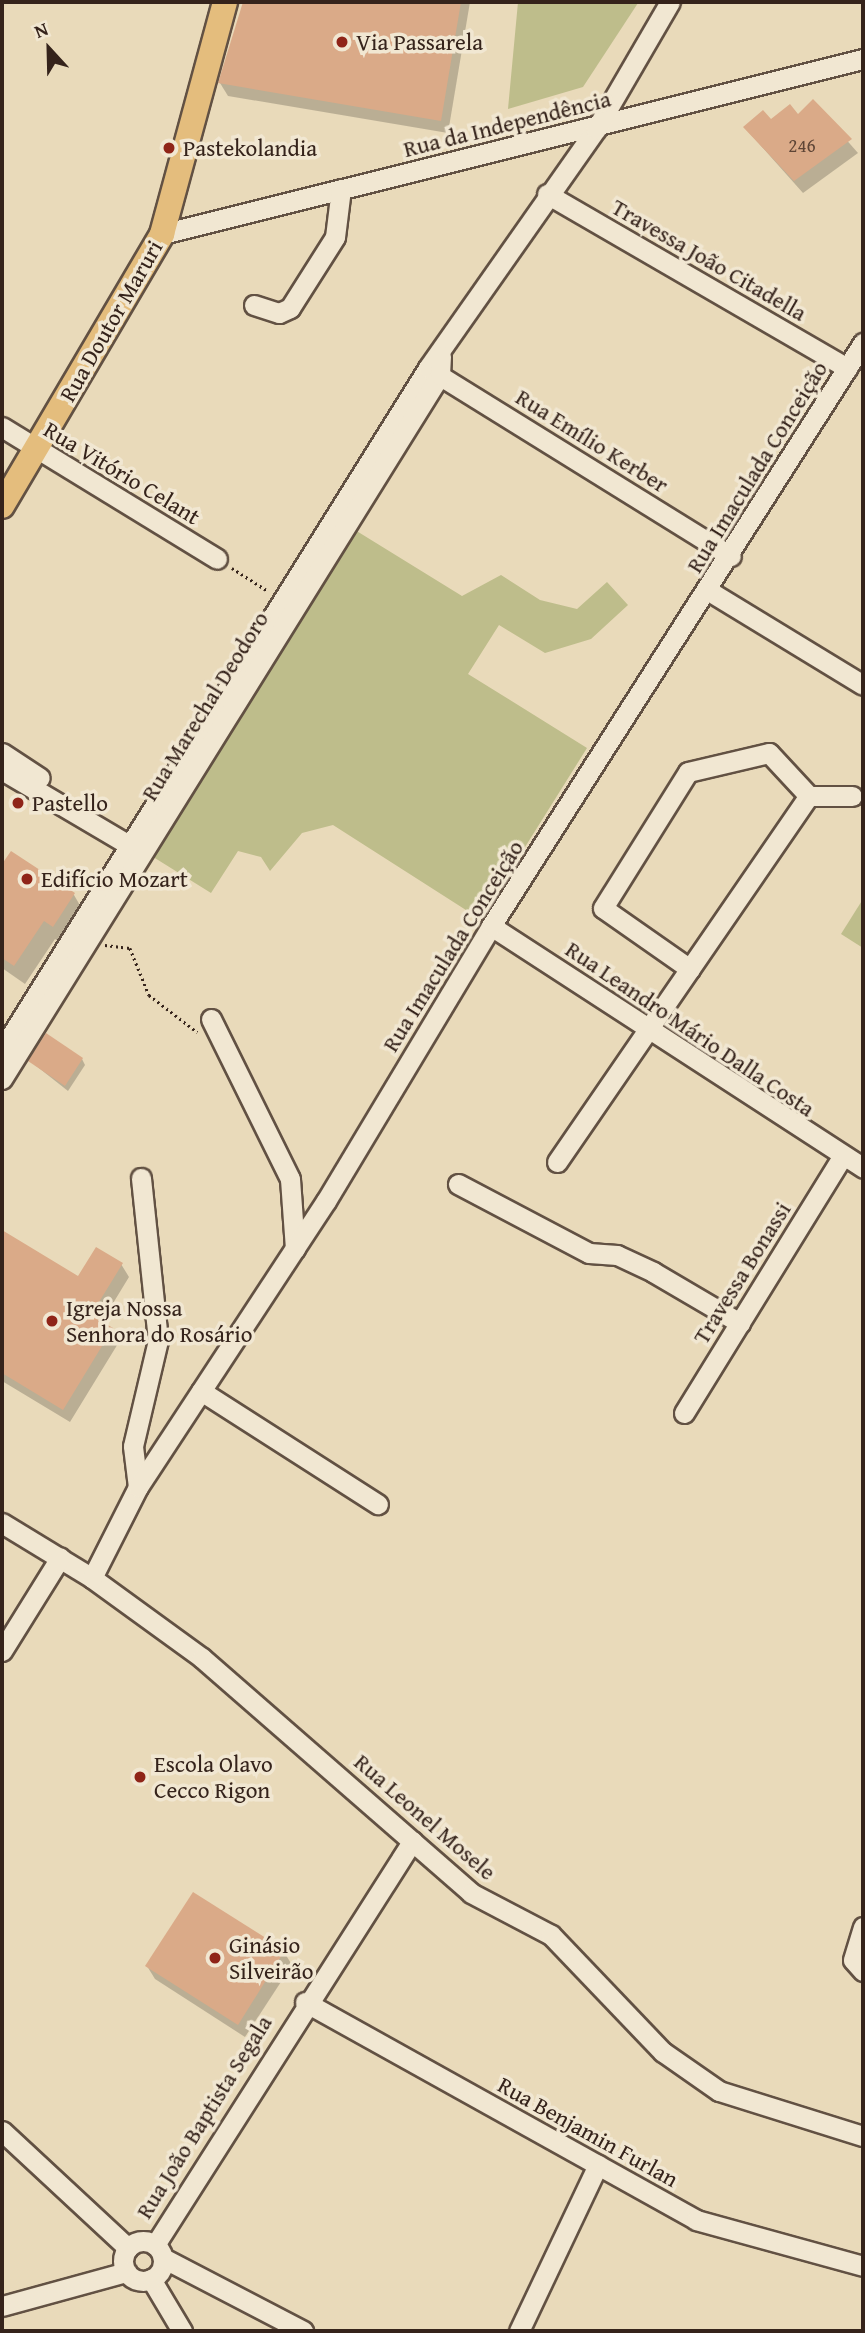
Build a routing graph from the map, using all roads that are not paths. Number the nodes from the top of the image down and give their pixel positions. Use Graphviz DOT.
graph roads {
  1 [pos="225,2"];
  2 [pos="666,2"];
  3 [pos="863,58"];
  4 [pos="596,129"];
  5 [pos="341,189"];
  6 [pos="547,194"];
  7 [pos="162,233"];
  8 [pos="254,305"];
  9 [pos="863,343"];
  10 [pos="436,367"];
  11 [pos="847,369"];
  12 [pos="2,427"];
  13 [pos="36,451"];
  14 [pos="2,506"];
  15 [pos="731,556"];
  16 [pos="217,559"];
  17 [pos="709,591"];
  18 [pos="863,685"];
  19 [pos="2,753"];
  20 [pos="2,770"];
  21 [pos="809,796"];
  22 [pos="852,796"];
  23 [pos="129,845"];
  24 [pos="491,926"];
  25 [pos="690,969"];
  26 [pos="211,1019"];
  27 [pos="648,1030"];
  28 [pos="2,1051"];
  29 [pos="2,1079"];
  30 [pos="841,1158"];
  31 [pos="557,1162"];
  32 [pos="863,1168"];
  33 [pos="141,1178"];
  34 [pos="458,1184"];
  35 [pos="295,1249"];
  36 [pos="740,1323"];
  37 [pos="201,1391"];
  38 [pos="684,1413"];
  39 [pos="138,1488"];
  40 [pos="378,1504"];
  41 [pos="2,1523"];
  42 [pos="60,1558"];
  43 [pos="92,1578"];
  44 [pos="2,1651"];
  45 [pos="412,1841"];
  46 [pos="863,1927"];
  47 [pos="863,1971"];
  48 [pos="305,2002"];
  49 [pos="2,2131"];
  50 [pos="863,2136"];
  51 [pos="598,2165"];
  52 [pos="128,2248"];
  53 [pos="159,2251"];
  54 [pos="863,2266"];
  55 [pos="126,2272"];
  56 [pos="151,2279"];
  57 [pos="2,2306"];
  58 [pos="182,2331"];
  59 [pos="303,2331"];
  60 [pos="519,2331"];
  1 -- 7 [label="main road, Rua Doutor Maruri"];
  2 -- 4 [label="street, Rua Marechal Deodoro"];
  3 -- 4 [label="street, Rua da Independência"];
  4 -- 5 [label="street, Rua da Independência"];
  4 -- 6 [label="street, Rua Marechal Deodoro"];
  5 -- 7 [label="street, Rua da Independência"];
  5 -- 8 [label="street"];
  6 -- 10 [label="street, Rua Marechal Deodoro"];
  6 -- 11 [label="street, Travessa João Citadella"];
  7 -- 13 [label="main road, Rua Doutor Maruri"];
  9 -- 11 [label="street, Rua Imaculada Conceição"];
  10 -- 15 [label="street, Rua Emílio Kerber"];
  10 -- 23 [label="street, Rua Marechal Deodoro"];
  10 -- 23 [label="street, Rua Marechal Deodoro"];
  11 -- 15 [label="street, Rua Imaculada Conceição"];
  12 -- 13 [label="street, Rua Vitório Celant"];
  13 -- 14 [label="main road, Rua Doutor Maruri"];
  13 -- 16 [label="street, Rua Vitório Celant"];
  15 -- 17 [label="street, Rua Imaculada Conceição"];
  17 -- 18 [label="street"];
  17 -- 24 [label="street, Rua Imaculada Conceição"];
  19 -- 23 [label="street"];
  20 -- 23 [label="street"];
  21 -- 22 [label="street"];
  21 -- 25 [label="street"];
  21 -- 25 [label="street"];
  23 -- 28 [label="street, Rua Marechal Deodoro"];
  23 -- 29 [label="street, Rua Marechal Deodoro"];
  24 -- 27 [label="street, Rua Leandro Mário Dalla Costa"];
  24 -- 35 [label="street, Rua Imaculada Conceição"];
  25 -- 27 [label="street"];
  26 -- 35 [label="street"];
  27 -- 30 [label="street, Rua Leandro Mário Dalla Costa"];
  27 -- 31 [label="street"];
  30 -- 32 [label="street, Rua Leandro Mário Dalla Costa"];
  30 -- 36 [label="street, Travessa Bonassi"];
  33 -- 39 [label="street"];
  34 -- 36 [label="street"];
  35 -- 37 [label="street, Rua Imaculada Conceição"];
  36 -- 38 [label="street, Travessa Bonassi"];
  37 -- 39 [label="street, Rua Imaculada Conceição"];
  37 -- 40 [label="street"];
  39 -- 43 [label="street, Rua Imaculada Conceição"];
  41 -- 42 [label="street, Rua Leonel Mosele"];
  42 -- 43 [label="street, Rua Leonel Mosele"];
  42 -- 44 [label="street"];
  43 -- 45 [label="street, Rua Leonel Mosele"];
  45 -- 48 [label="street, Rua João Baptista Segala"];
  45 -- 50 [label="street, Rua Leonel Mosele"];
  46 -- 47 [label="street"];
  48 -- 51 [label="street, Rua Benjamin Furlan"];
  48 -- 53 [label="street, Rua João Baptista Segala"];
  49 -- 52 [label="street"];
  51 -- 54 [label="street, Rua Benjamin Furlan"];
  51 -- 60 [label="street"];
  52 -- 53 [label="street"];
  52 -- 55 [label="street"];
  53 -- 56 [label="street, Rua João Baptista Segala"];
  53 -- 59 [label="street"];
  55 -- 56 [label="street"];
  55 -- 57 [label="street"];
  56 -- 58 [label="street"];
}
